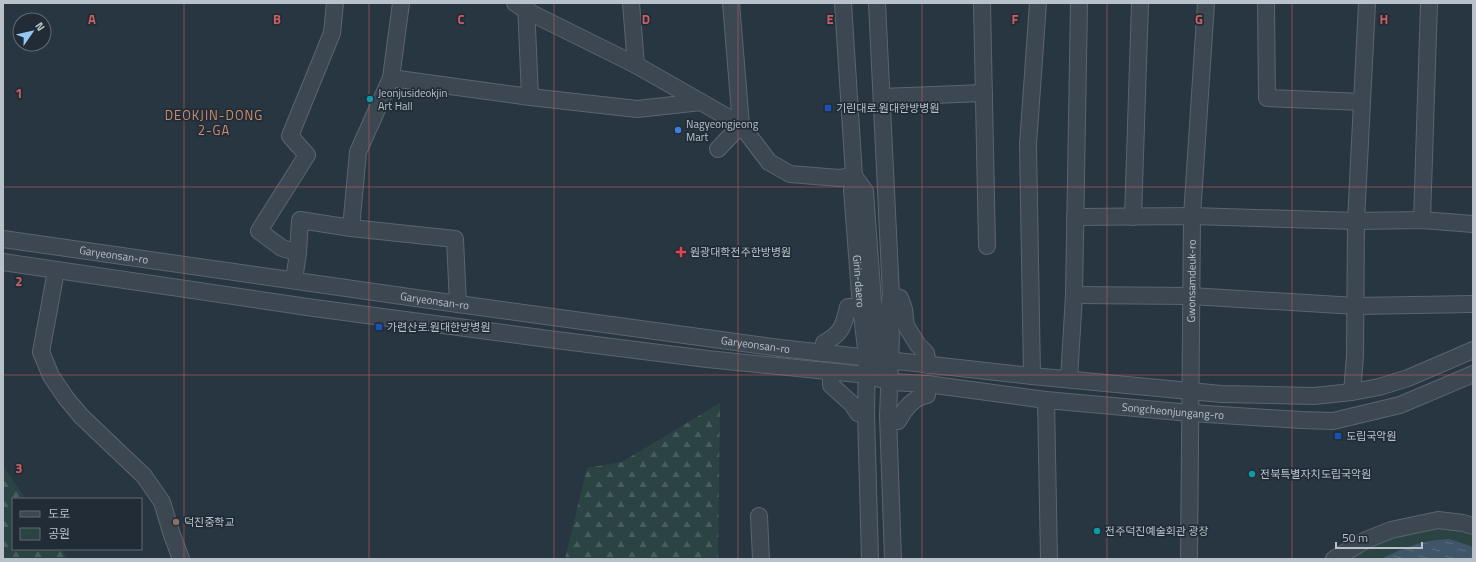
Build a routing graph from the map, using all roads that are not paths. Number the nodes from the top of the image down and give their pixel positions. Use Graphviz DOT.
graph roads {
  1 [pos="335,3"];
  2 [pos="401,3"];
  3 [pos="631,3"];
  4 [pos="731,3"];
  5 [pos="843,3"];
  6 [pos="877,3"];
  7 [pos="982,3"];
  8 [pos="1038,3"];
  9 [pos="1078,3"];
  10 [pos="1140,3"];
  11 [pos="1206,3"];
  12 [pos="1266,3"];
  13 [pos="1367,3"];
  14 [pos="1429,3"];
  15 [pos="523,6"];
  16 [pos="636,65"];
  17 [pos="391,78"];
  18 [pos="984,93"];
  19 [pos="530,97"];
  20 [pos="882,98"];
  21 [pos="701,102"];
  22 [pos="1362,102"];
  23 [pos="741,125"];
  24 [pos="718,149"];
  25 [pos="854,176"];
  26 [pos="1192,216"];
  27 [pos="1074,217"];
  28 [pos="1133,217"];
  29 [pos="1356,220"];
  30 [pos="1422,220"];
  31 [pos="1473,224"];
  32 [pos="351,228"];
  33 [pos="3,239"];
  34 [pos="987,246"];
  35 [pos="298,253"];
  36 [pos="3,262"];
  37 [pos="56,271"];
  38 [pos="294,280"];
  39 [pos="891,295"];
  40 [pos="1074,295"];
  41 [pos="1191,296"];
  42 [pos="458,304"];
  43 [pos="1473,304"];
  44 [pos="1356,306"];
  45 [pos="861,307"];
  46 [pos="1473,350"];
  47 [pos="822,353"];
  48 [pos="928,365"];
  49 [pos="880,367"];
  50 [pos="831,372"];
  51 [pos="1013,374"];
  52 [pos="1473,374"];
  53 [pos="1032,376"];
  54 [pos="1069,379"];
  55 [pos="927,384"];
  56 [pos="1190,390"];
  57 [pos="1352,392"];
  58 [pos="1046,400"];
  59 [pos="1191,413"];
  60 [pos="866,414"];
  61 [pos="889,421"];
  62 [pos="759,516"];
  63 [pos="1473,526"];
  64 [pos="867,557"];
  65 [pos="181,559"];
  66 [pos="761,559"];
  67 [pos="893,559"];
  68 [pos="1049,559"];
  69 [pos="1189,559"];
  70 [pos="1334,559"];
  1 -- 35 [label="street"];
  2 -- 17 [label="street"];
  3 -- 16 [label="street"];
  4 -- 23 [label="street"];
  5 -- 25 [label="street, Girin-daero"];
  6 -- 20 [label="street, Girin-daero"];
  7 -- 18 [label="street"];
  8 -- 53 [label="street"];
  9 -- 27 [label="street"];
  10 -- 28 [label="street"];
  11 -- 26 [label="street, Gwonsamdeuk-ro"];
  12 -- 22 [label="street"];
  13 -- 22 [label="street"];
  14 -- 30 [label="street"];
  15 -- 16 [label="street"];
  15 -- 19 [label="street"];
  16 -- 21 [label="street"];
  17 -- 19 [label="street"];
  17 -- 32 [label="street"];
  18 -- 20 [label="street"];
  18 -- 34 [label="street"];
  19 -- 21 [label="street"];
  20 -- 39 [label="street, Girin-daero"];
  21 -- 23 [label="street"];
  22 -- 29 [label="street"];
  23 -- 24 [label="street"];
  23 -- 25 [label="street"];
  25 -- 45 [label="street, Girin-daero"];
  25 -- 49 [label="street"];
  26 -- 28 [label="street"];
  26 -- 29 [label="street"];
  26 -- 41 [label="street, Gwonsamdeuk-ro"];
  27 -- 28 [label="street"];
  27 -- 40 [label="street"];
  29 -- 30 [label="street"];
  29 -- 44 [label="street"];
  30 -- 31 [label="street"];
  32 -- 35 [label="street"];
  32 -- 42 [label="street"];
  33 -- 38 [label="street, Garyeonsan-ro"];
  35 -- 38 [label="street"];
  36 -- 37 [label="street, Garyeonsan-ro"];
  37 -- 50 [label="street, Garyeonsan-ro"];
  37 -- 65 [label="street"];
  38 -- 42 [label="street, Garyeonsan-ro"];
  39 -- 48 [label="street"];
  39 -- 49 [label="street, Girin-daero"];
  40 -- 41 [label="street"];
  40 -- 54 [label="street"];
  41 -- 44 [label="street"];
  41 -- 56 [label="street, Gwonsamdeuk-ro"];
  42 -- 47 [label="street, Garyeonsan-ro"];
  43 -- 44 [label="street"];
  44 -- 57 [label="street"];
  45 -- 47 [label="street"];
  45 -- 49 [label="street, Girin-daero"];
  46 -- 57 [label="street, Songcheonjungang-ro"];
  47 -- 49 [label="street, Garyeonsan-ro"];
  48 -- 49 [label="street, Songcheonjungang-ro"];
  48 -- 51 [label="street, Songcheonjungang-ro"];
  49 -- 50 [label="street, Garyeonsan-ro"];
  49 -- 51 [label="street"];
  49 -- 55 [label="street, Songcheonjungang-ro"];
  49 -- 60 [label="street, Girin-daero"];
  49 -- 61 [label="street, Girin-daero"];
  50 -- 60 [label="street"];
  51 -- 53 [label="street, Songcheonjungang-ro"];
  52 -- 59 [label="street, Songcheonjungang-ro"];
  53 -- 54 [label="street, Songcheonjungang-ro"];
  54 -- 56 [label="street, Songcheonjungang-ro"];
  55 -- 58 [label="street, Songcheonjungang-ro"];
  55 -- 61 [label="street"];
  56 -- 57 [label="street, Songcheonjungang-ro"];
  56 -- 59 [label="street, Gwonsamdeuk-ro"];
  58 -- 59 [label="street, Songcheonjungang-ro"];
  58 -- 68 [label="street"];
  59 -- 69 [label="street, Gwonsamdeuk-ro"];
  60 -- 64 [label="street, Girin-daero"];
  61 -- 67 [label="street, Girin-daero"];
  62 -- 66 [label="street"];
  63 -- 70 [label="street"];
}
